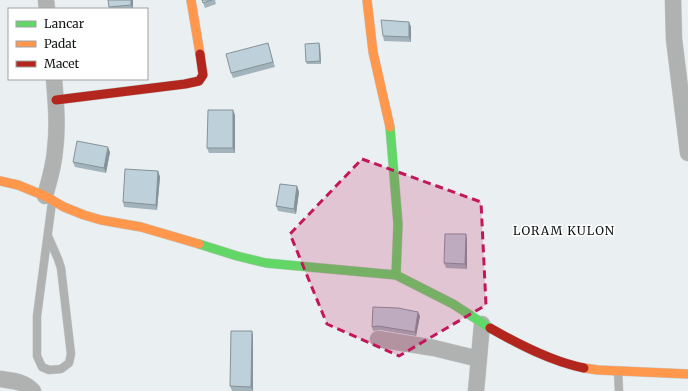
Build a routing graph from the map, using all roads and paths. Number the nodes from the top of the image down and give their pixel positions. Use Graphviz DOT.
graph roads {
  1 [pos="191,0"];
  2 [pos="367,0"];
  3 [pos="673,0"];
  4 [pos="54,80"];
  5 [pos="56,100"];
  6 [pos="688,153"];
  7 [pos="0,181"];
  8 [pos="49,198"];
  9 [pos="48,236"];
  10 [pos="396,275"];
  11 [pos="482,324"];
  12 [pos="378,339"];
  13 [pos="479,359"];
  14 [pos="618,371"];
  15 [pos="688,374"];
  16 [pos="0,379"];
  17 [pos="34,391"];
  18 [pos="476,391"];
  19 [pos="619,391"];
  1 -- 5 [label="street"];
  2 -- 10 [label="street"];
  3 -- 6 [label="street"];
  4 -- 5 [label="street"];
  5 -- 8 [label="street"];
  7 -- 8 [label="street"];
  8 -- 9 [label="lane"];
  8 -- 10 [label="street"];
  9 -- 9 [label="lane"];
  10 -- 11 [label="street"];
  11 -- 13 [label="street"];
  11 -- 14 [label="street"];
  12 -- 13 [label="street"];
  13 -- 18 [label="street"];
  14 -- 15 [label="street"];
  14 -- 19 [label="lane"];
  16 -- 17 [label="street"];
}
